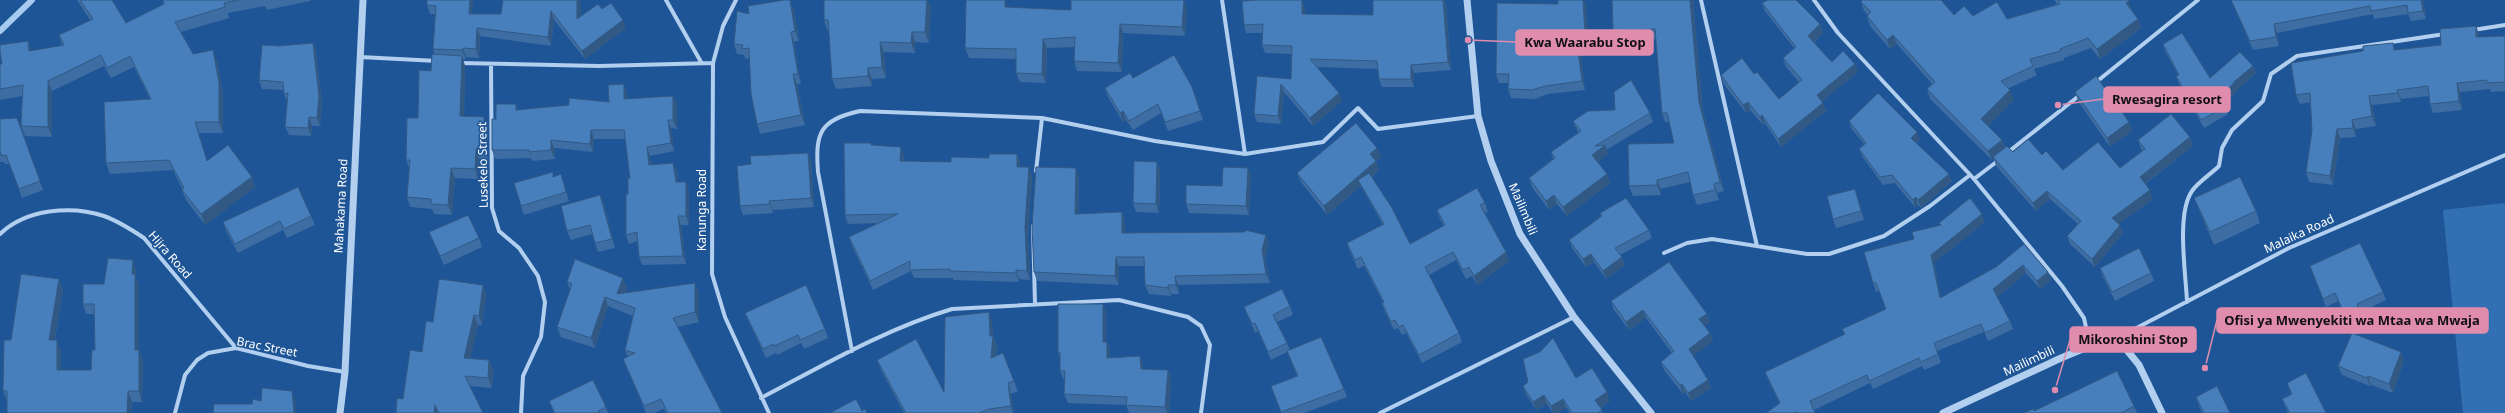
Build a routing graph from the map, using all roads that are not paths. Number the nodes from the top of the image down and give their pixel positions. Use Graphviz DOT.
graph roads {
  1 [pos="362,0"];
  2 [pos="666,0"];
  3 [pos="736,0"];
  4 [pos="1222,0"];
  5 [pos="1467,0"];
  6 [pos="1701,0"];
  7 [pos="1814,0"];
  8 [pos="2198,0"];
  9 [pos="2505,25"];
  10 [pos="2466,31"];
  11 [pos="2451,33"];
  12 [pos="360,57"];
  13 [pos="445,62"];
  14 [pos="452,62"];
  15 [pos="701,62"];
  16 [pos="713,63"];
  17 [pos="491,64"];
  18 [pos="2092,85"];
  19 [pos="2086,90"];
  20 [pos="1478,116"];
  21 [pos="1042,118"];
  22 [pos="1245,154"];
  23 [pos="2505,155"];
  24 [pos="1970,175"];
  25 [pos="1035,178"];
  26 [pos="1974,180"];
  27 [pos="1033,222"];
  28 [pos="0,234"];
  29 [pos="1756,246"];
  30 [pos="1664,253"];
  31 [pos="2187,302"];
  32 [pos="1035,304"];
  33 [pos="1574,317"];
  34 [pos="2107,344"];
  35 [pos="2090,346"];
  36 [pos="236,348"];
  37 [pos="852,351"];
  38 [pos="345,372"];
  39 [pos="761,398"];
  40 [pos="175,413"];
  41 [pos="340,413"];
  42 [pos="521,413"];
  43 [pos="768,413"];
  44 [pos="1201,413"];
  45 [pos="1380,413"];
  46 [pos="1651,413"];
  47 [pos="1943,413"];
  48 [pos="2162,413"];
  1 -- 12 [label="street, Mahakama Road"];
  2 -- 15 [label="street"];
  3 -- 16 [label="street, Kanunga Road"];
  4 -- 22 [label="street"];
  5 -- 20 [label="street, Mailimbili"];
  6 -- 29 [label="street"];
  7 -- 24 [label="street"];
  8 -- 18 [label="street"];
  9 -- 10 [label="street"];
  11 -- 31 [label="street"];
  12 -- 13 [label="street"];
  12 -- 38 [label="street, Mahakama Road"];
  14 -- 17 [label="street"];
  15 -- 16 [label="street"];
  15 -- 17 [label="street"];
  16 -- 39 [label="street, Kanunga Road"];
  17 -- 42 [label="street, Lusekelo Street"];
  19 -- 26 [label="street"];
  20 -- 22 [label="street"];
  20 -- 33 [label="street, Mailimbili"];
  21 -- 22 [label="street"];
  21 -- 25 [label="street"];
  21 -- 37 [label="street"];
  23 -- 31 [label="street, Malaika Road"];
  24 -- 26 [label="street"];
  24 -- 29 [label="street"];
  26 -- 35 [label="street"];
  27 -- 32 [label="street"];
  28 -- 36 [label="street, Hijra Road"];
  29 -- 30 [label="street"];
  31 -- 34 [label="street, Malaika Road"];
  32 -- 37 [label="street"];
  32 -- 44 [label="street"];
  33 -- 45 [label="street"];
  33 -- 46 [label="street, Mailimbili"];
  34 -- 35 [label="street, Mailimbili"];
  34 -- 48 [label="street, Mailimbili"];
  35 -- 47 [label="street, Mailimbili"];
  36 -- 38 [label="street, Brac Street"];
  36 -- 40 [label="street, Brac Street"];
  37 -- 39 [label="street"];
  38 -- 41 [label="street, Mahakama Road"];
  39 -- 43 [label="street, Kanunga Road"];
}
